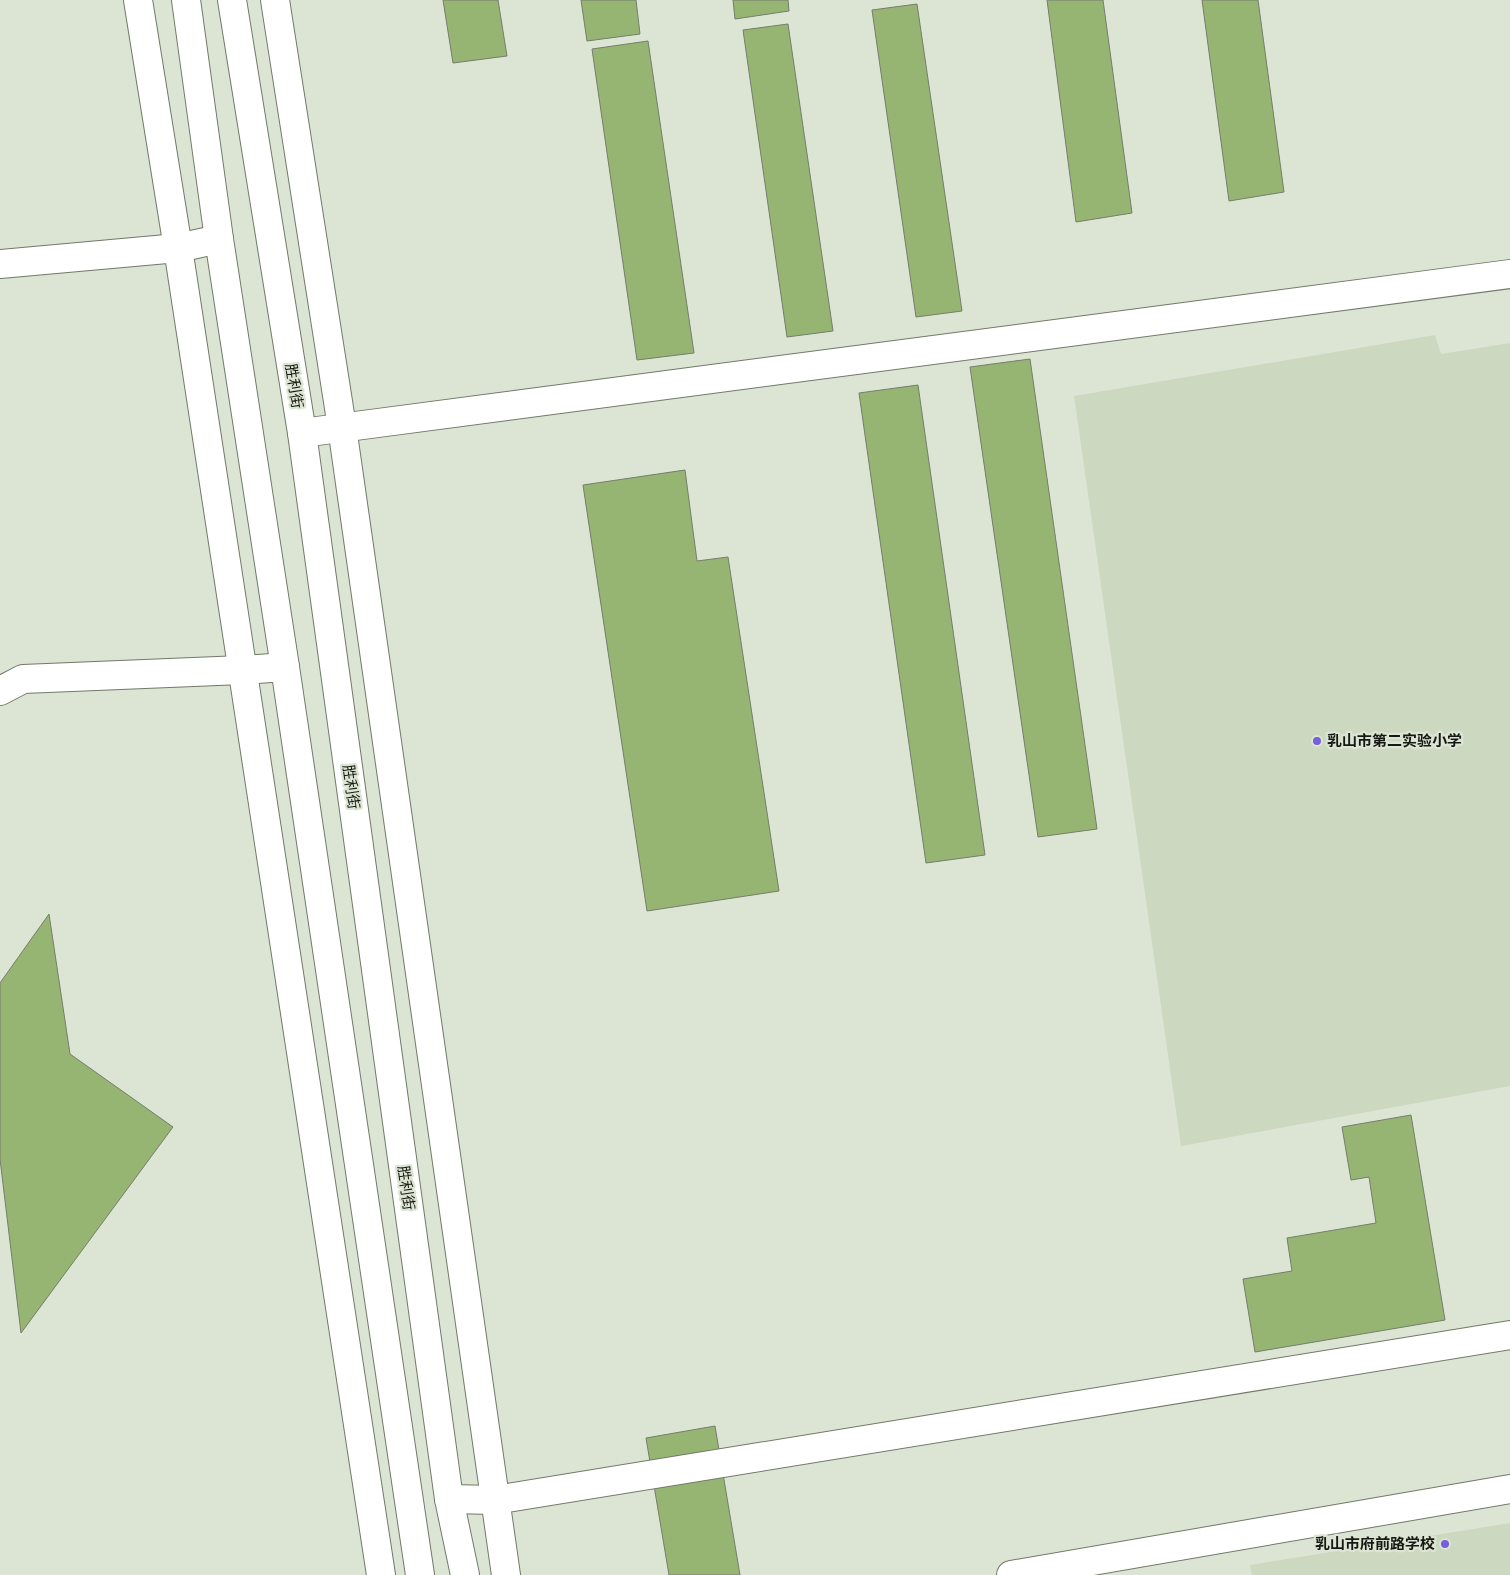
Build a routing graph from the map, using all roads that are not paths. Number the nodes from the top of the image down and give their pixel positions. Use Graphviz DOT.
graph roads {
  1 [pos="138,0"];
  2 [pos="186,0"];
  3 [pos="232,0"];
  4 [pos="275,0"];
  5 [pos="219,239"];
  6 [pos="178,248"];
  7 [pos="0,264"];
  8 [pos="1510,274"];
  9 [pos="342,427"];
  10 [pos="302,432"];
  11 [pos="285,667"];
  12 [pos="242,670"];
  13 [pos="0,691"];
  14 [pos="1510,1335"];
  15 [pos="1510,1489"];
  16 [pos="449,1499"];
  17 [pos="495,1500"];
  18 [pos="381,1575"];
  19 [pos="420,1575"];
  20 [pos="465,1575"];
  21 [pos="506,1575"];
  22 [pos="1010,1575"];
  1 -- 6 [label="street"];
  2 -- 5 [label="street"];
  3 -- 10 [label="street, 胜利街"];
  4 -- 9 [label="street"];
  5 -- 6 [label="street"];
  5 -- 11 [label="street"];
  6 -- 7 [label="street"];
  6 -- 12 [label="street"];
  8 -- 9 [label="street"];
  9 -- 10 [label="street"];
  9 -- 17 [label="street"];
  10 -- 16 [label="street, 胜利街"];
  11 -- 12 [label="street"];
  11 -- 19 [label="street"];
  12 -- 13 [label="street"];
  12 -- 18 [label="street"];
  14 -- 17 [label="street"];
  15 -- 22 [label="street"];
  16 -- 17 [label="street"];
  16 -- 20 [label="street, 胜利街"];
  17 -- 21 [label="street"];
}
